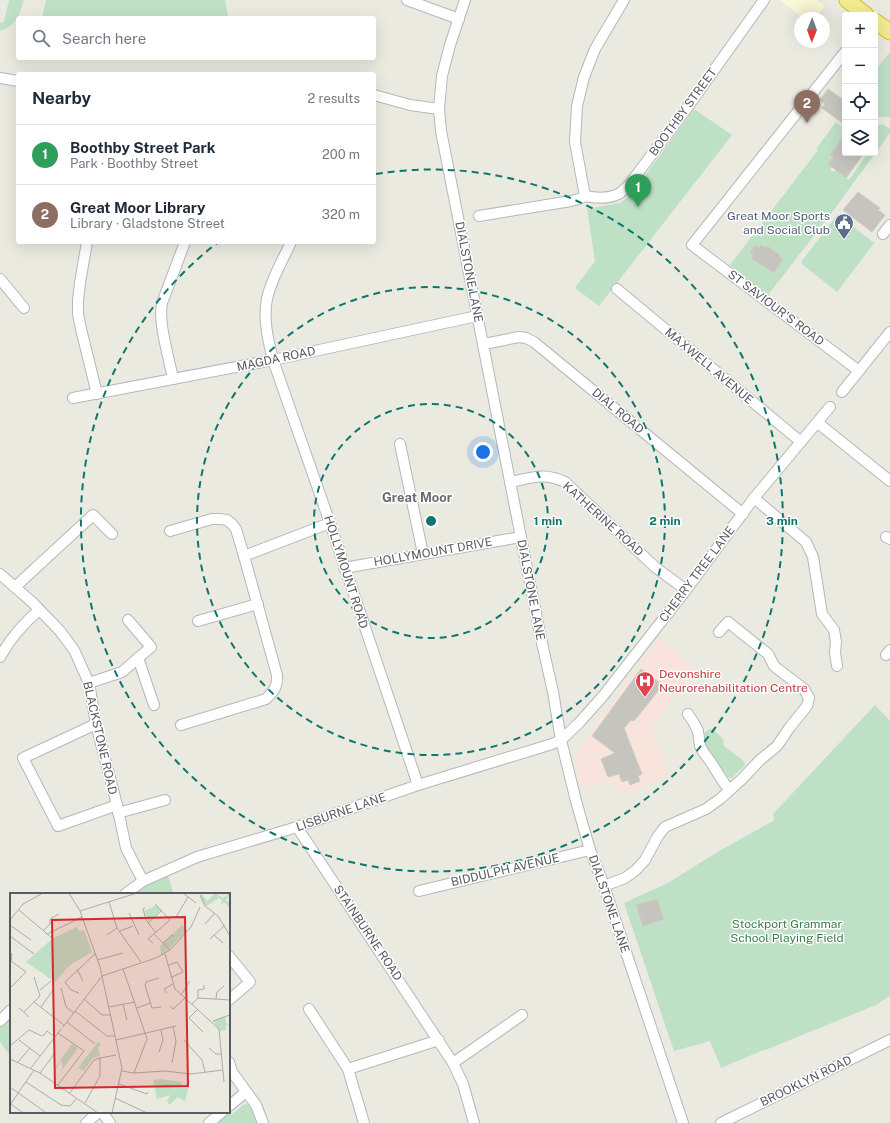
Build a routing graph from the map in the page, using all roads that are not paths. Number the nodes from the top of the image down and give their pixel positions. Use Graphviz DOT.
graph roads {
  1 [pos="407,0"];
  2 [pos="465,0"];
  3 [pos="624,0"];
  4 [pos="764,0"];
  5 [pos="847,0"];
  6 [pos="862,12"];
  7 [pos="459,19"];
  8 [pos="878,23"];
  9 [pos="890,32"];
  10 [pos="842,56"];
  11 [pos="0,78"];
  12 [pos="16,81"];
  13 [pos="376,96"];
  14 [pos="439,109"];
  15 [pos="585,196"];
  16 [pos="479,216"];
  17 [pos="890,225"];
  18 [pos="883,234"];
  19 [pos="87,244"];
  20 [pos="184,244"];
  21 [pos="290,244"];
  22 [pos="0,279"];
  23 [pos="617,289"];
  24 [pos="24,308"];
  25 [pos="477,316"];
  26 [pos="890,332"];
  27 [pos="484,344"];
  28 [pos="886,344"];
  29 [pos="273,360"];
  30 [pos="859,371"];
  31 [pos="173,379"];
  32 [pos="842,392"];
  33 [pos="97,394"];
  34 [pos="73,398"];
  35 [pos="830,407"];
  36 [pos="818,423"];
  37 [pos="802,442"];
  38 [pos="400,444"];
  39 [pos="890,481"];
  40 [pos="510,482"];
  41 [pos="754,498"];
  42 [pos="743,514"];
  43 [pos="330,523"];
  44 [pos="170,530"];
  45 [pos="112,534"];
  46 [pos="521,537"];
  47 [pos="423,554"];
  48 [pos="244,556"];
  49 [pos="344,568"];
  50 [pos="0,574"];
  51 [pos="15,587"];
  52 [pos="686,590"];
  53 [pos="258,604"];
  54 [pos="39,610"];
  55 [pos="128,620"];
  56 [pos="198,620"];
  57 [pos="719,632"];
  58 [pos="3,644"];
  59 [pos="0,657"];
  60 [pos="138,658"];
  61 [pos="837,666"];
  62 [pos="89,683"];
  63 [pos="154,705"];
  64 [pos="688,714"];
  65 [pos="96,724"];
  66 [pos="181,725"];
  67 [pos="562,740"];
  68 [pos="418,785"];
  69 [pos="730,790"];
  70 [pos="165,800"];
  71 [pos="117,809"];
  72 [pos="297,827"];
  73 [pos="590,850"];
  74 [pos="143,881"];
  75 [pos="604,886"];
  76 [pos="419,891"];
  77 [pos="126,893"];
  78 [pos="230,957"];
  79 [pos="230,999"];
  80 [pos="310,1010"];
  81 [pos="10,1011"];
  82 [pos="522,1015"];
  83 [pos="0,1021"];
  84 [pos="439,1040"];
  85 [pos="890,1040"];
  86 [pos="453,1062"];
  87 [pos="230,1065"];
  88 [pos="348,1069"];
  89 [pos="246,1092"];
  90 [pos="230,1105"];
  91 [pos="98,1113"];
  92 [pos="103,1113"];
  93 [pos="221,1113"];
  94 [pos="86,1123"];
  95 [pos="110,1123"];
  96 [pos="210,1123"];
  97 [pos="263,1123"];
  98 [pos="364,1123"];
  99 [pos="474,1123"];
  100 [pos="683,1123"];
  101 [pos="721,1123"];
  1 -- 7 [label="street"];
  2 -- 7 [label="street, DIALSTONE LANE"];
  3 -- 15 [label="street"];
  4 -- 15 [label="street, BOOTHBY STREET"];
  5 -- 6 [label="highway"];
  7 -- 14 [label="street, DIALSTONE LANE"];
  8 -- 9 [label="highway"];
  10 -- 30 [label="street, ST SAVIOUR'S ROAD"];
  11 -- 12 [label="street"];
  13 -- 14 [label="street"];
  14 -- 25 [label="street, DIALSTONE LANE"];
  15 -- 16 [label="street, BOOTHBY STREET"];
  17 -- 18 [label="street"];
  19 -- 33 [label="street"];
  20 -- 31 [label="street"];
  21 -- 29 [label="street, HOLLYMOUNT ROAD"];
  22 -- 24 [label="street"];
  23 -- 37 [label="street, MAXWELL AVENUE"];
  25 -- 27 [label="street, DIALSTONE LANE"];
  25 -- 29 [label="street, MAGDA ROAD"];
  26 -- 28 [label="street"];
  27 -- 40 [label="street, DIALSTONE LANE"];
  27 -- 42 [label="street, DIAL ROAD"];
  28 -- 30 [label="street"];
  29 -- 31 [label="street, MAGDA ROAD"];
  29 -- 43 [label="street, HOLLYMOUNT ROAD"];
  30 -- 32 [label="street"];
  31 -- 33 [label="street, MAGDA ROAD"];
  33 -- 34 [label="street, MAGDA ROAD"];
  35 -- 36 [label="street, CHERRY TREE LANE"];
  36 -- 37 [label="street, CHERRY TREE LANE"];
  36 -- 39 [label="street"];
  37 -- 41 [label="street, CHERRY TREE LANE"];
  38 -- 47 [label="street"];
  40 -- 46 [label="street, DIALSTONE LANE"];
  40 -- 52 [label="street, KATHERINE ROAD"];
  41 -- 42 [label="street, CHERRY TREE LANE"];
  41 -- 61 [label="street"];
  42 -- 52 [label="street, CHERRY TREE LANE"];
  43 -- 48 [label="street"];
  43 -- 49 [label="street, HOLLYMOUNT ROAD"];
  44 -- 48 [label="street"];
  45 -- 51 [label="street"];
  46 -- 47 [label="street, HOLLYMOUNT DRIVE"];
  46 -- 67 [label="street, DIALSTONE LANE"];
  47 -- 49 [label="street, HOLLYMOUNT DRIVE"];
  48 -- 53 [label="street"];
  49 -- 68 [label="street, HOLLYMOUNT ROAD"];
  50 -- 51 [label="street, BLACKSTONE ROAD"];
  51 -- 54 [label="street, BLACKSTONE ROAD"];
  52 -- 67 [label="street, CHERRY TREE LANE"];
  53 -- 56 [label="street"];
  53 -- 66 [label="street"];
  54 -- 58 [label="street"];
  54 -- 62 [label="street, BLACKSTONE ROAD"];
  55 -- 60 [label="street"];
  57 -- 69 [label="street"];
  58 -- 59 [label="street"];
  60 -- 62 [label="street"];
  60 -- 63 [label="street"];
  62 -- 65 [label="street, BLACKSTONE ROAD"];
  64 -- 69 [label="street"];
  65 -- 71 [label="street, BLACKSTONE ROAD"];
  65 -- 71 [label="street"];
  67 -- 68 [label="street, LISBURNE LANE"];
  67 -- 73 [label="street, DIALSTONE LANE"];
  68 -- 72 [label="street, LISBURNE LANE"];
  69 -- 75 [label="street"];
  70 -- 71 [label="street"];
  71 -- 74 [label="street, BLACKSTONE ROAD"];
  72 -- 74 [label="street, LISBURNE LANE"];
  72 -- 84 [label="street, STAINBURNE ROAD"];
  73 -- 75 [label="street, DIALSTONE LANE"];
  73 -- 76 [label="street, BIDDULPH AVENUE"];
  74 -- 77 [label="street, LISBURNE LANE"];
  75 -- 100 [label="street, DIALSTONE LANE"];
  78 -- 79 [label="street"];
  80 -- 88 [label="street"];
  81 -- 83 [label="street"];
  82 -- 86 [label="street"];
  84 -- 86 [label="street, STAINBURNE ROAD"];
  84 -- 88 [label="street"];
  85 -- 101 [label="street, BROOKLYN ROAD"];
  86 -- 99 [label="street, STAINBURNE ROAD"];
  87 -- 89 [label="street"];
  88 -- 98 [label="street"];
  89 -- 90 [label="street"];
  89 -- 97 [label="street"];
  91 -- 94 [label="street"];
  92 -- 95 [label="street"];
  93 -- 96 [label="street"];
}
